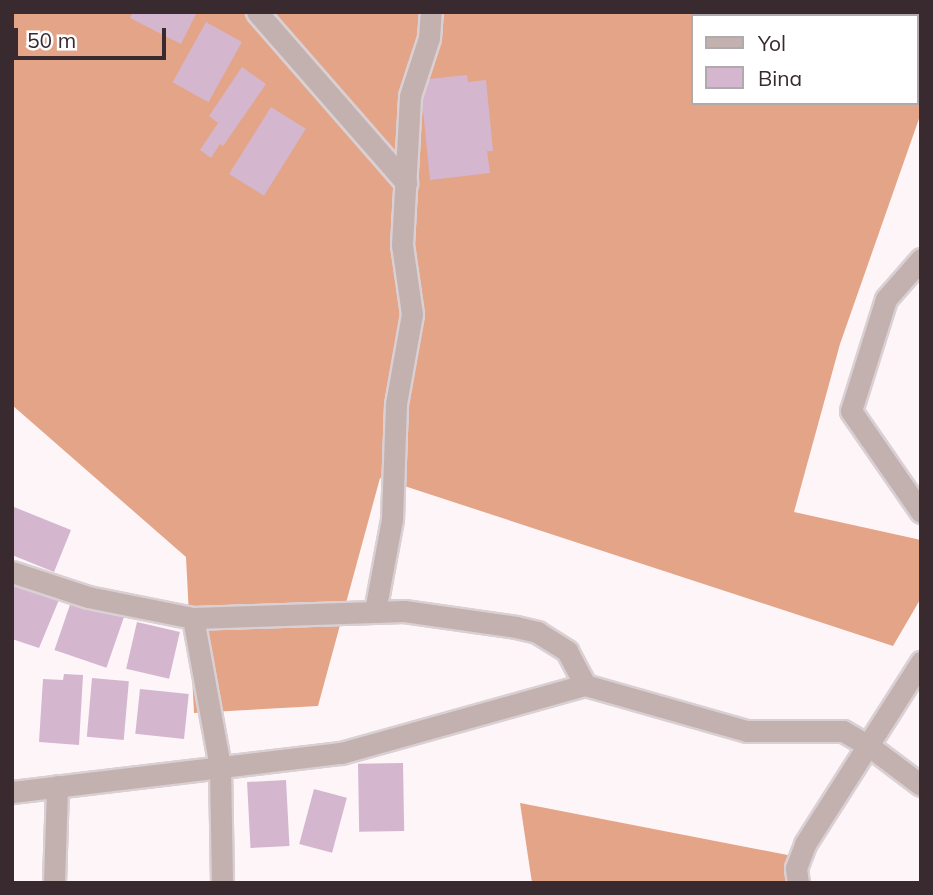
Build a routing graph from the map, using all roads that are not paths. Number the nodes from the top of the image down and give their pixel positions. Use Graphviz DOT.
graph roads {
  1 [pos="257,12"];
  2 [pos="431,12"];
  3 [pos="406,183"];
  4 [pos="921,259"];
  5 [pos="921,512"];
  6 [pos="12,572"];
  7 [pos="375,611"];
  8 [pos="193,618"];
  9 [pos="921,662"];
  10 [pos="585,685"];
  11 [pos="869,746"];
  12 [pos="220,768"];
  13 [pos="921,785"];
  14 [pos="57,786"];
  15 [pos="12,792"];
  16 [pos="54,883"];
  17 [pos="222,883"];
  18 [pos="798,883"];
  1 -- 3 [label="street"];
  2 -- 3 [label="street"];
  3 -- 7 [label="street"];
  4 -- 5 [label="street"];
  6 -- 8 [label="street"];
  7 -- 8 [label="street"];
  7 -- 10 [label="street"];
  8 -- 12 [label="street"];
  9 -- 11 [label="street"];
  10 -- 11 [label="street"];
  10 -- 12 [label="street"];
  11 -- 13 [label="street"];
  11 -- 18 [label="street"];
  12 -- 14 [label="street"];
  12 -- 17 [label="street"];
  14 -- 15 [label="street"];
  14 -- 16 [label="street"];
}
